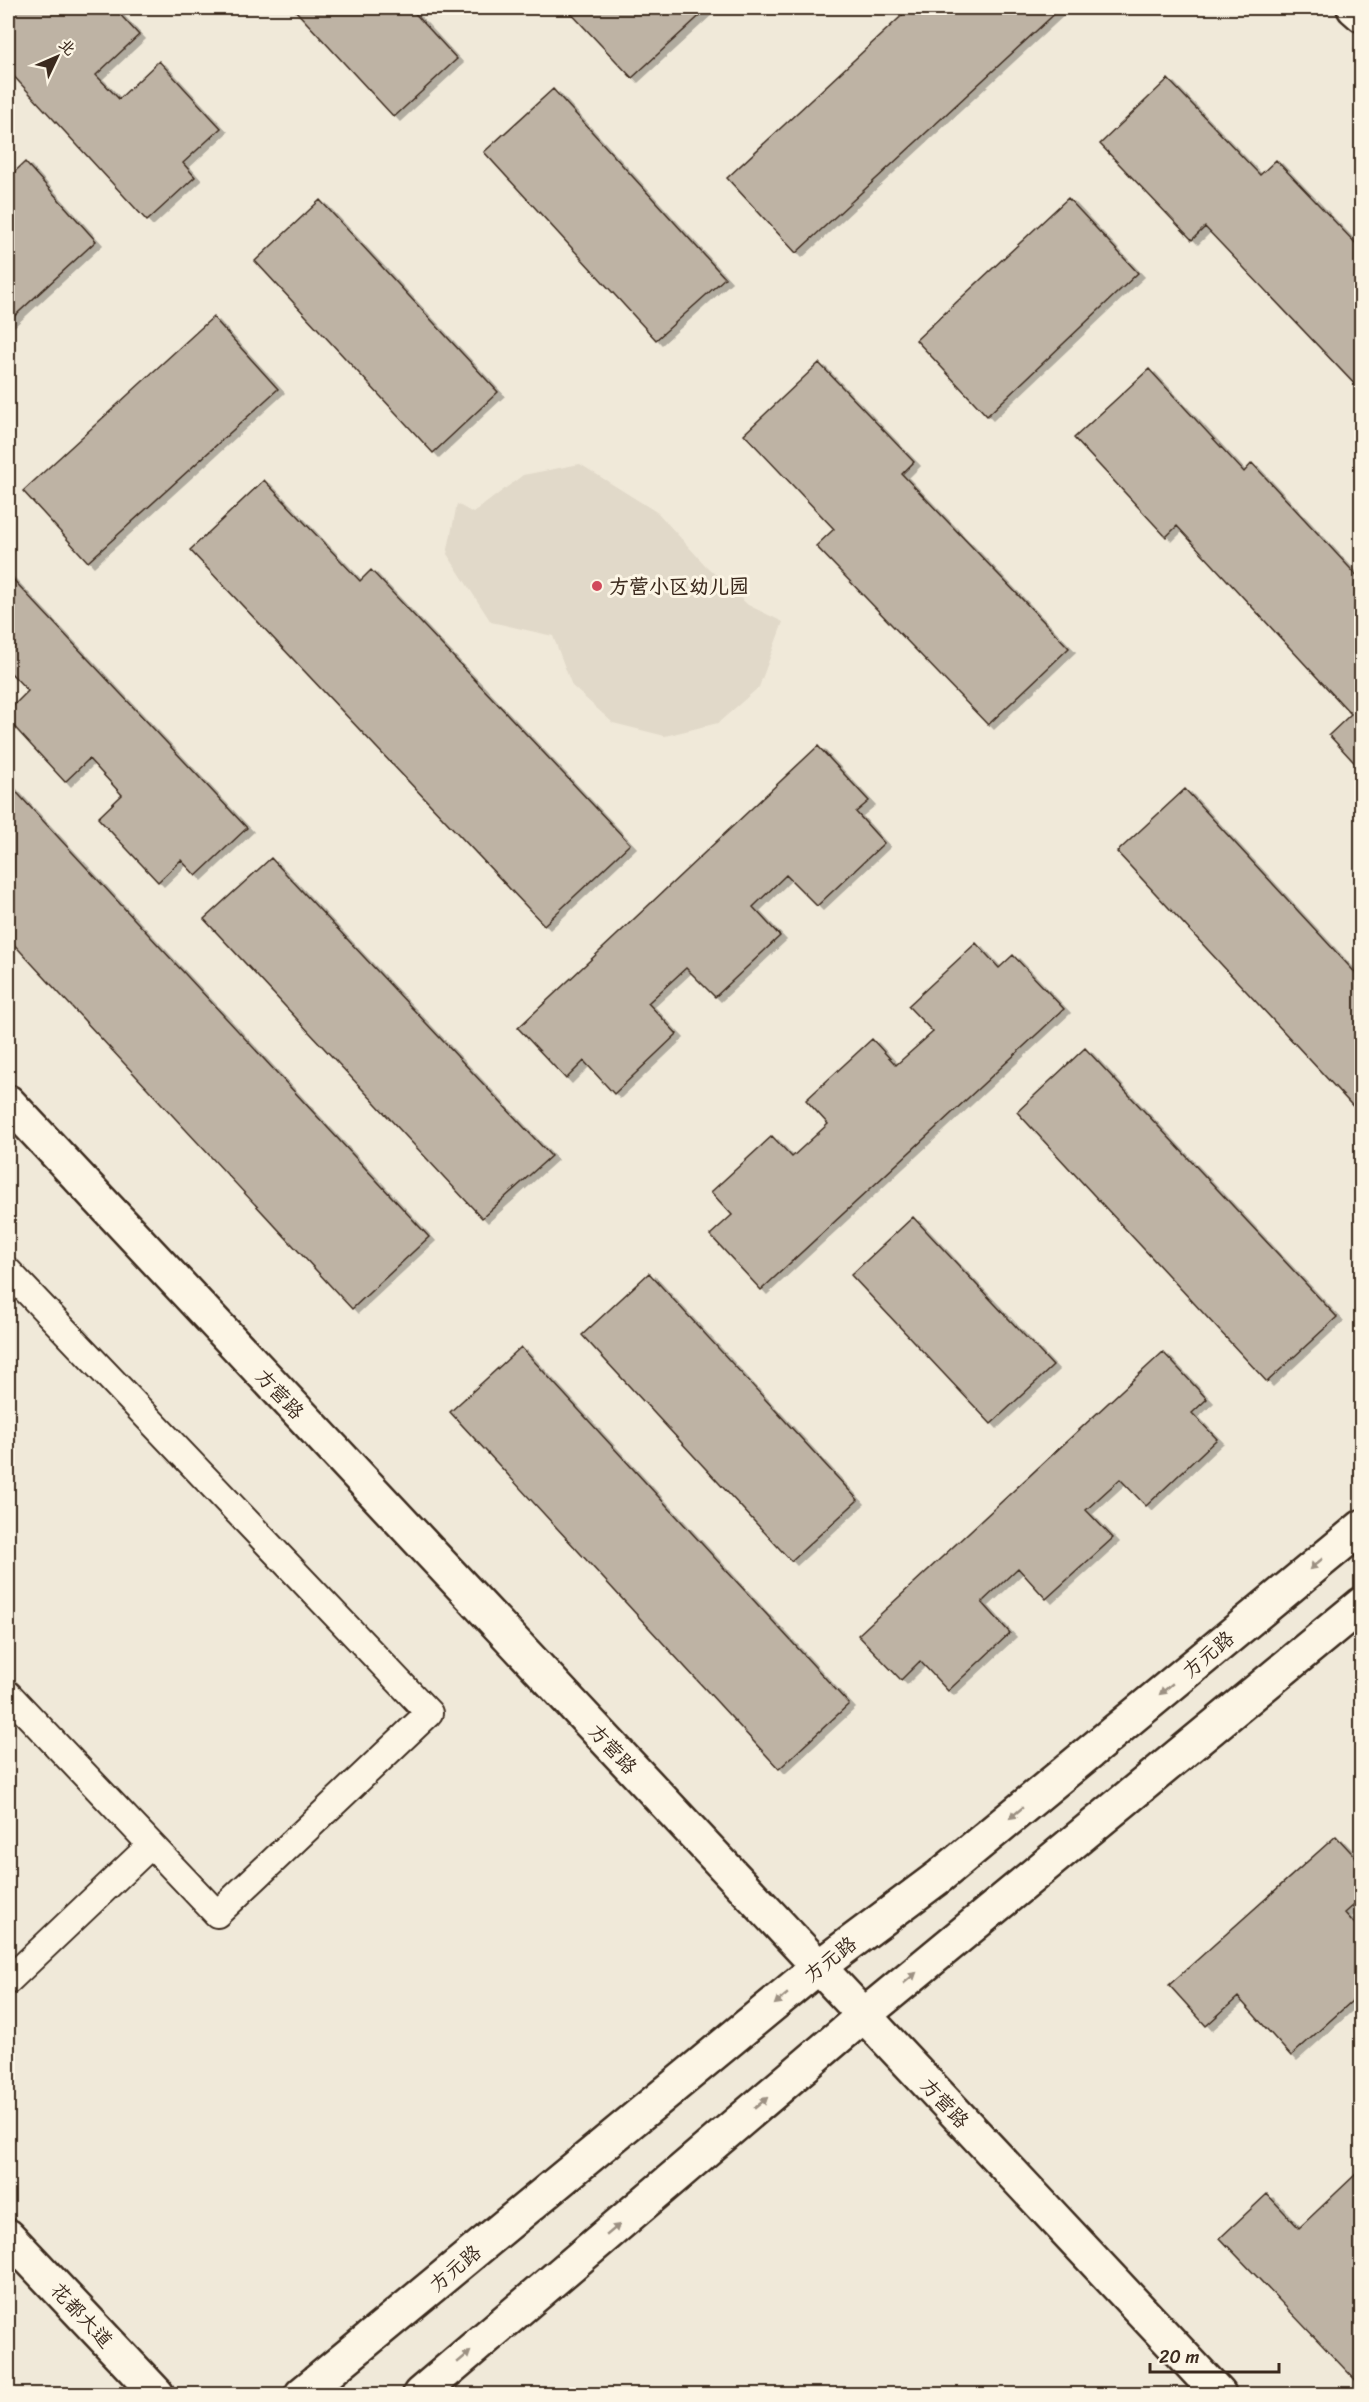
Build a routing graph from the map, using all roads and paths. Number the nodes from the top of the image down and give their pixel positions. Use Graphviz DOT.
graph roads {
  1 [pos="1354,8"];
  2 [pos="1362,15"];
  3 [pos="8,1102"];
  4 [pos="8,1271"];
  5 [pos="1362,1527"];
  6 [pos="1362,1604"];
  7 [pos="8,1694"];
  8 [pos="151,1845"];
  9 [pos="817,1968"];
  10 [pos="8,1981"];
  11 [pos="863,2016"];
  12 [pos="8,2236"];
  13 [pos="157,2394"];
  14 [pos="302,2394"];
  15 [pos="420,2394"];
  16 [pos="1219,2394"];
  1 -- 2 [label="street"];
  3 -- 9 [label="street, 方营路"];
  4 -- 8 [label="lane"];
  5 -- 9 [label="street, 方元路, one-way"];
  11 -- 6 [label="street, one-way"];
  7 -- 8 [label="lane"];
  8 -- 10 [label="lane"];
  9 -- 11 [label="street, 方营路"];
  9 -- 14 [label="street, 方元路, one-way"];
  15 -- 11 [label="street, one-way"];
  11 -- 16 [label="street, 方营路"];
  12 -- 13 [label="street, 花都大道"];
}
